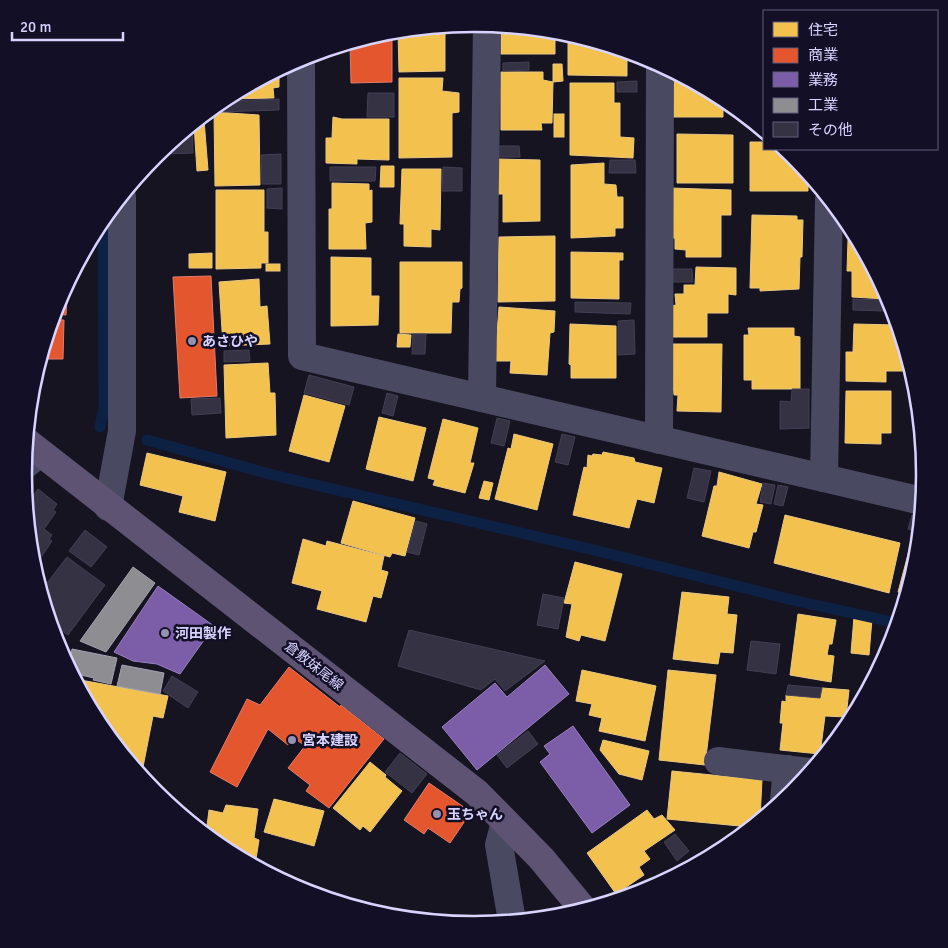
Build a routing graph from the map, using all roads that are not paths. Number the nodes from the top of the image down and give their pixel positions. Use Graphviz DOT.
graph roads {
  1 [pos="487,32"];
  2 [pos="301,68"];
  3 [pos="660,74"];
  4 [pos="122,208"];
  5 [pos="829,212"];
  6 [pos="482,398"];
  7 [pos="659,440"];
  8 [pos="33,454"];
  9 [pos="824,478"];
  10 [pos="915,499"];
  11 [pos="108,507"];
  12 [pos="718,761"];
  13 [pos="798,771"];
  14 [pos="505,822"];
  15 [pos="578,903"];
  16 [pos="511,914"];
  1 -- 6 [label="street"];
  2 -- 6 [label="street"];
  3 -- 7 [label="street"];
  4 -- 11 [label="street"];
  5 -- 9 [label="street"];
  6 -- 7 [label="street"];
  7 -- 9 [label="street"];
  8 -- 11 [label="main road, 倉敷妹尾線"];
  9 -- 10 [label="street"];
  11 -- 14 [label="main road, 倉敷妹尾線"];
  12 -- 13 [label="street"];
  14 -- 15 [label="main road, 倉敷妹尾線"];
  14 -- 16 [label="street"];
}
